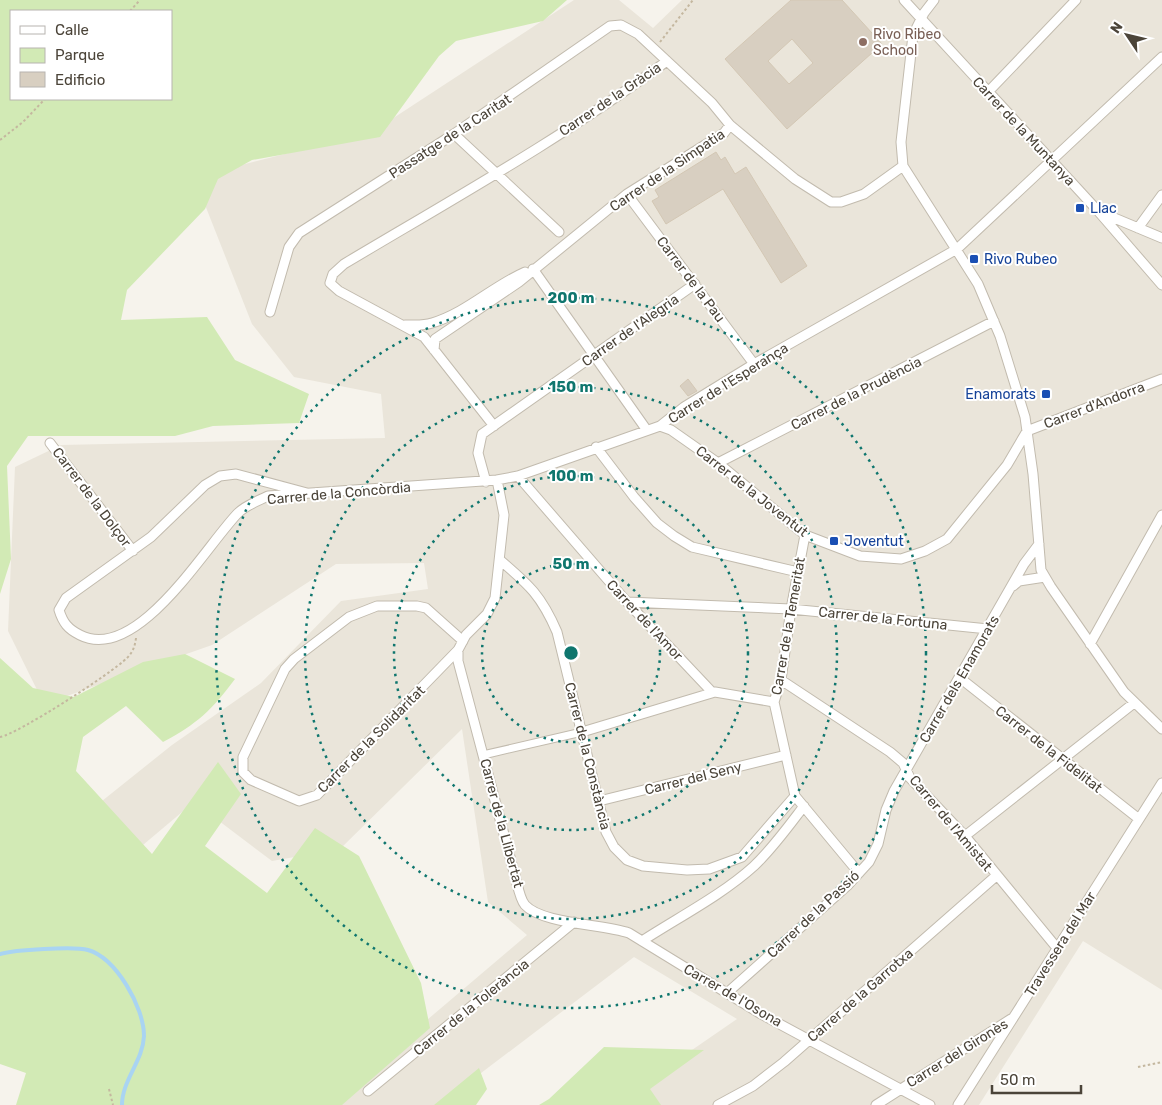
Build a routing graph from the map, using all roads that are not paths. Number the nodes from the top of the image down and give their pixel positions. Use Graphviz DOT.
graph roads {
  1 [pos="904,0"];
  2 [pos="934,0"];
  3 [pos="1076,0"];
  4 [pos="921,19"];
  5 [pos="1162,58"];
  6 [pos="667,61"];
  7 [pos="988,92"];
  8 [pos="730,125"];
  9 [pos="454,134"];
  10 [pos="1051,160"];
  11 [pos="903,166"];
  12 [pos="496,174"];
  13 [pos="627,194"];
  14 [pos="1162,195"];
  15 [pos="1098,211"];
  16 [pos="1138,228"];
  17 [pos="559,232"];
  18 [pos="1162,238"];
  19 [pos="957,249"];
  20 [pos="532,269"];
  21 [pos="695,284"];
  22 [pos="1162,285"];
  23 [pos="270,312"];
  24 [pos="994,322"];
  25 [pos="405,325"];
  26 [pos="434,350"];
  27 [pos="594,355"];
  28 [pos="754,364"];
  29 [pos="1162,379"];
  30 [pos="494,426"];
  31 [pos="660,426"];
  32 [pos="646,429"];
  33 [pos="1027,431"];
  34 [pos="50,443"];
  35 [pos="596,447"];
  36 [pos="718,463"];
  37 [pos="518,476"];
  38 [pos="497,480"];
  39 [pos="486,482"];
  40 [pos="307,492"];
  41 [pos="1162,515"];
  42 [pos="805,535"];
  43 [pos="1039,544"];
  44 [pos="133,551"];
  45 [pos="500,560"];
  46 [pos="798,572"];
  47 [pos="1045,577"];
  48 [pos="1011,588"];
  49 [pos="627,602"];
  50 [pos="791,608"];
  51 [pos="988,629"];
  52 [pos="463,641"];
  53 [pos="1090,644"];
  54 [pos="458,650"];
  55 [pos="960,678"];
  56 [pos="781,680"];
  57 [pos="715,692"];
  58 [pos="774,702"];
  59 [pos="1134,703"];
  60 [pos="1162,729"];
  61 [pos="582,732"];
  62 [pos="786,754"];
  63 [pos="483,756"];
  64 [pos="1062,760"];
  65 [pos="907,771"];
  66 [pos="1162,783"];
  67 [pos="794,796"];
  68 [pos="599,801"];
  69 [pos="804,806"];
  70 [pos="1139,819"];
  71 [pos="965,836"];
  72 [pos="859,872"];
  73 [pos="996,876"];
  74 [pos="574,922"];
  75 [pos="642,941"];
  76 [pos="1058,948"];
  77 [pos="727,993"];
  78 [pos="1014,1018"];
  79 [pos="809,1039"];
  80 [pos="900,1089"];
  81 [pos="368,1091"];
  82 [pos="718,1105"];
  83 [pos="876,1105"];
  84 [pos="930,1105"];
  85 [pos="958,1105"];
  1 -- 4 [label="street, Carrer de la Muntanya"];
  2 -- 4 [label="street"];
  3 -- 7 [label="street"];
  4 -- 7 [label="street, Carrer de la Muntanya"];
  4 -- 11 [label="street"];
  5 -- 10 [label="street, Carrer de l'Esperança"];
  6 -- 8 [label="street, Carrer de la Gràcia"];
  6 -- 9 [label="street, Passatge de la Caritat"];
  6 -- 12 [label="street, Carrer de la Gràcia"];
  7 -- 10 [label="street, Carrer de la Muntanya"];
  8 -- 11 [label="street, Carrer de la Gràcia"];
  8 -- 13 [label="street, Carrer de la Simpatia"];
  9 -- 12 [label="street"];
  9 -- 23 [label="street, Passatge de la Caritat"];
  10 -- 15 [label="street, Carrer de la Muntanya"];
  10 -- 19 [label="street, Carrer de l'Esperança"];
  11 -- 19 [label="street"];
  12 -- 17 [label="street"];
  12 -- 25 [label="street, Carrer de la Gràcia"];
  13 -- 20 [label="street, Carrer de la Simpatia"];
  13 -- 21 [label="street, Carrer de la Pau"];
  14 -- 16 [label="street"];
  15 -- 16 [label="street"];
  15 -- 22 [label="street, Carrer de la Muntanya"];
  16 -- 18 [label="street"];
  19 -- 24 [label="street"];
  19 -- 28 [label="street, Carrer de l'Esperança"];
  20 -- 25 [label="street, Carrer de la Simpatia"];
  20 -- 26 [label="street, Carrer de la Simpatia"];
  20 -- 27 [label="street"];
  21 -- 27 [label="street, Carrer de l'Alegria"];
  21 -- 28 [label="street, Carrer de la Pau"];
  24 -- 33 [label="street"];
  24 -- 36 [label="street, Carrer de la Prudència"];
  25 -- 26 [label="street"];
  26 -- 30 [label="street"];
  27 -- 30 [label="street, Carrer de l'Alegria"];
  27 -- 32 [label="street"];
  28 -- 31 [label="street, Carrer de l'Esperança"];
  29 -- 33 [label="street, Carrer d'Andorra"];
  30 -- 39 [label="street, Carrer de l'Alegria"];
  31 -- 32 [label="street, Carrer de l'Esperança"];
  31 -- 36 [label="street, Carrer de la Joventut"];
  32 -- 35 [label="street, Carrer de l'Esperança"];
  33 -- 42 [label="street, Carrer de la Joventut"];
  33 -- 43 [label="street"];
  34 -- 44 [label="street, Carrer de la Dolçor"];
  35 -- 37 [label="street, Carrer de l'Esperança"];
  35 -- 46 [label="street"];
  36 -- 42 [label="street, Carrer de la Joventut"];
  37 -- 38 [label="street, Carrer de l'Esperança"];
  37 -- 49 [label="street, Carrer de l'Amor"];
  38 -- 39 [label="street, Carrer de l'Esperança"];
  38 -- 45 [label="street"];
  39 -- 40 [label="street, Carrer de la Concòrdia"];
  40 -- 44 [label="street"];
  40 -- 44 [label="street, Carrer de la Concòrdia"];
  41 -- 53 [label="street"];
  42 -- 46 [label="street, Carrer de la Temeritat"];
  43 -- 47 [label="street"];
  43 -- 48 [label="street, Carrer dels Enamorats"];
  45 -- 52 [label="street"];
  45 -- 61 [label="street, Carrer de la Constància"];
  46 -- 50 [label="street, Carrer de la Temeritat"];
  47 -- 48 [label="street"];
  47 -- 53 [label="street"];
  48 -- 51 [label="street, Carrer dels Enamorats"];
  49 -- 50 [label="street, Carrer de la Fortuna"];
  49 -- 57 [label="street, Carrer de l'Amor"];
  50 -- 51 [label="street, Carrer de la Fortuna"];
  50 -- 56 [label="street, Carrer de la Temeritat"];
  51 -- 55 [label="street, Carrer dels Enamorats"];
  52 -- 54 [label="street"];
  52 -- 54 [label="street, Carrer de la Solidaritat"];
  53 -- 59 [label="street"];
  54 -- 63 [label="street, Carrer de la Llibertat"];
  55 -- 64 [label="street, Carrer de la Fidelitat"];
  55 -- 65 [label="street, Carrer dels Enamorats"];
  56 -- 58 [label="street, Carrer de la Temeritat"];
  56 -- 65 [label="street, Carrer de l'Amistat"];
  57 -- 58 [label="street"];
  57 -- 61 [label="street"];
  58 -- 62 [label="street, Carrer de la Temeritat"];
  59 -- 60 [label="street"];
  59 -- 64 [label="street"];
  61 -- 63 [label="street"];
  61 -- 68 [label="street, Carrer de la Constància"];
  62 -- 67 [label="street, Carrer de la Temeritat"];
  62 -- 68 [label="street, Carrer del Seny"];
  63 -- 74 [label="street, Carrer de la Llibertat"];
  64 -- 70 [label="street, Carrer de la Fidelitat"];
  64 -- 71 [label="street"];
  65 -- 71 [label="street, Carrer de l'Amistat"];
  65 -- 72 [label="street, Carrer de la Passió"];
  66 -- 70 [label="street, Travessera del Mar"];
  67 -- 68 [label="street, Carrer de la Constància"];
  67 -- 69 [label="street"];
  69 -- 72 [label="street"];
  69 -- 75 [label="street"];
  70 -- 76 [label="street, Travessera del Mar"];
  71 -- 73 [label="street, Carrer de l'Amistat"];
  72 -- 77 [label="street, Carrer de la Passió"];
  73 -- 76 [label="street, Carrer de l'Amistat"];
  73 -- 79 [label="street, Carrer de la Garrotxa"];
  74 -- 75 [label="street, Carrer de la Llibertat"];
  74 -- 81 [label="street, Carrer de la Tolerància"];
  75 -- 77 [label="street, Carrer de l'Osona"];
  76 -- 78 [label="street, Travessera del Mar"];
  77 -- 79 [label="street, Carrer de l'Osona"];
  78 -- 80 [label="street, Carrer del Gironès"];
  78 -- 85 [label="street, Travessera del Mar"];
  79 -- 80 [label="street, Carrer de l'Osona"];
  79 -- 82 [label="street, Carrer de la Garrotxa"];
  80 -- 83 [label="street, Carrer del Gironès"];
  80 -- 84 [label="street, Carrer de l'Osona"];
}
